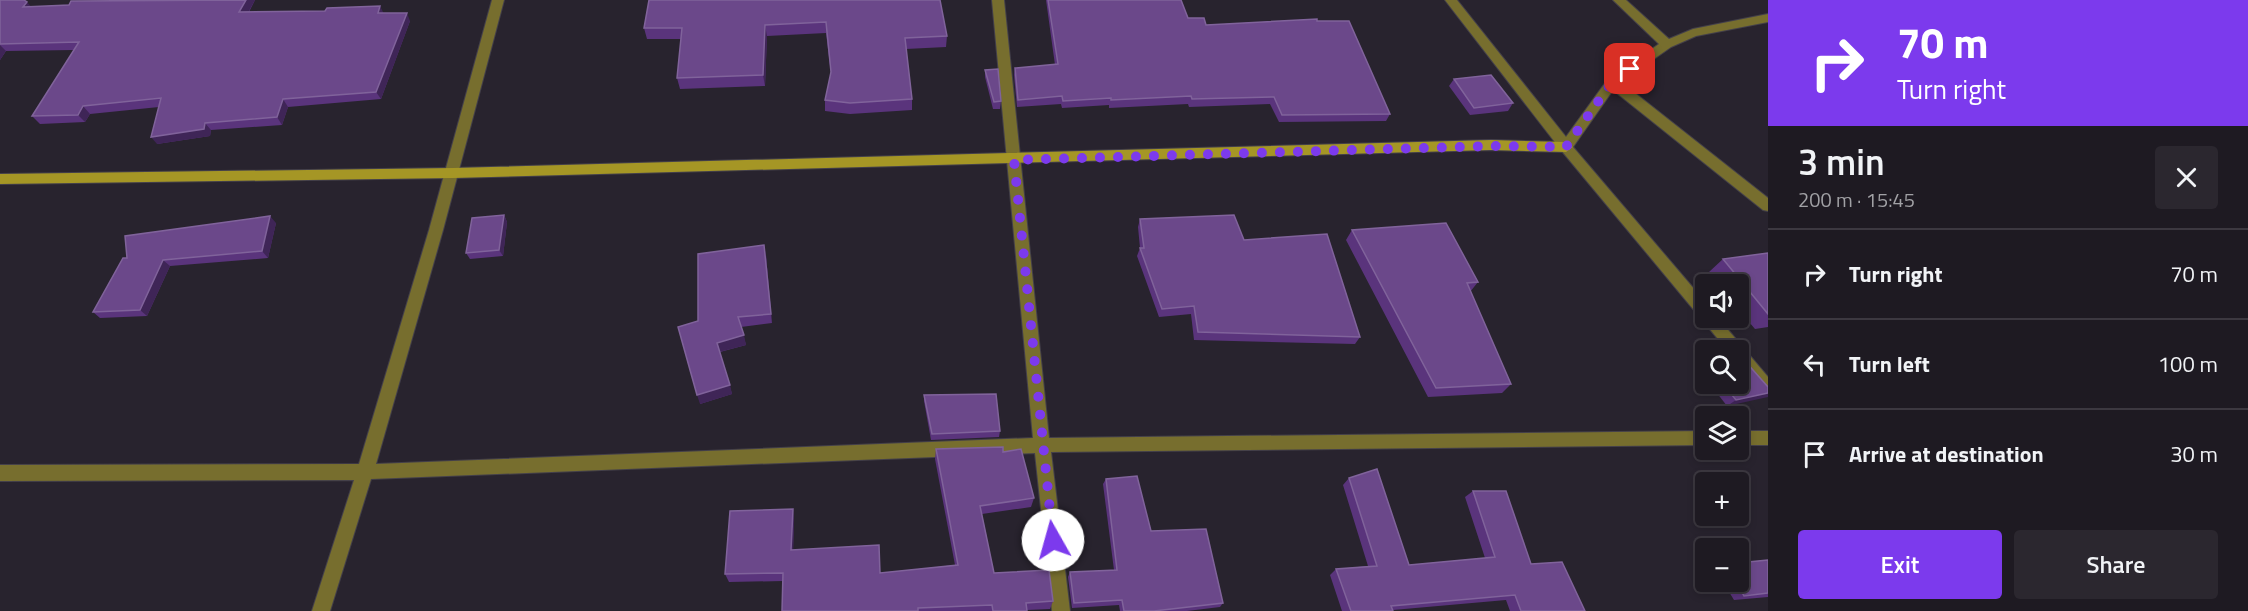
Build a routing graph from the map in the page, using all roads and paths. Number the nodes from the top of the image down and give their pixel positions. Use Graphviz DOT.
graph roads {
  1 [pos="498,0"];
  2 [pos="998,0"];
  3 [pos="1451,0"];
  4 [pos="1619,0"];
  5 [pos="1768,18"];
  6 [pos="1667,44"];
  7 [pos="1612,82"];
  8 [pos="1566,147"];
  9 [pos="1014,160"];
  10 [pos="453,173"];
  11 [pos="0,179"];
  12 [pos="1768,206"];
  13 [pos="1695,301"];
  14 [pos="1718,328"];
  15 [pos="1728,340"];
  16 [pos="1749,365"];
  17 [pos="1768,388"];
  18 [pos="1695,438"];
  19 [pos="1749,438"];
  20 [pos="1768,438"];
  21 [pos="1042,445"];
  22 [pos="366,472"];
  23 [pos="0,473"];
  24 [pos="321,611"];
  25 [pos="1061,611"];
  1 -- 10 [label="street"];
  2 -- 9 [label="street"];
  3 -- 8 [label="street"];
  4 -- 6 [label="street"];
  5 -- 6 [label="street"];
  6 -- 7 [label="street"];
  7 -- 8 [label="street"];
  7 -- 12 [label="street"];
  8 -- 9 [label="street"];
  8 -- 13 [label="street"];
  9 -- 10 [label="street"];
  9 -- 21 [label="street"];
  10 -- 11 [label="street"];
  10 -- 22 [label="street"];
  14 -- 15 [label="street"];
  16 -- 17 [label="street"];
  18 -- 21 [label="street"];
  19 -- 20 [label="street"];
  21 -- 22 [label="street"];
  21 -- 25 [label="street"];
  22 -- 23 [label="street"];
  22 -- 24 [label="street"];
}
